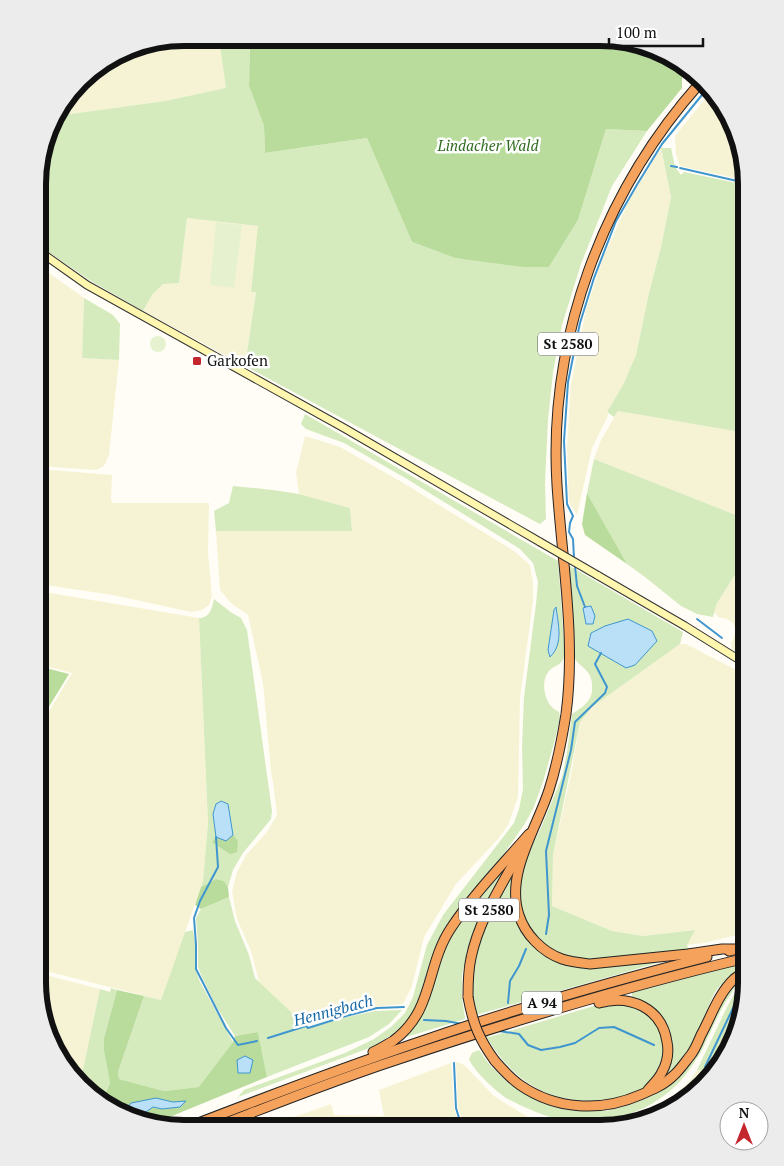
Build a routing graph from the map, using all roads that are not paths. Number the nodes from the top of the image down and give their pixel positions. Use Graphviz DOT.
graph roads {
  1 [pos="697,87"];
  2 [pos="46,256"];
  3 [pos="737,659"];
  4 [pos="532,830"];
  5 [pos="735,949"];
  6 [pos="737,960"];
  7 [pos="737,977"];
  8 [pos="570,1005"];
  9 [pos="351,1065"];
  10 [pos="644,1094"];
  11 [pos="206,1120"];
  12 [pos="234,1120"];
  1 -- 4 [label="highway, St 2580"];
  2 -- 3 [label="street, bridge"];
  4 -- 5 [label="highway"];
  4 -- 9 [label="highway"];
  4 -- 10 [label="highway, St 2580, bridge"];
  5 -- 9 [label="highway, A 94"];
  6 -- 8 [label="highway, A 94"];
  7 -- 10 [label="highway"];
  8 -- 10 [label="highway"];
  8 -- 12 [label="highway, A 94"];
  9 -- 11 [label="highway, A 94"];
}
